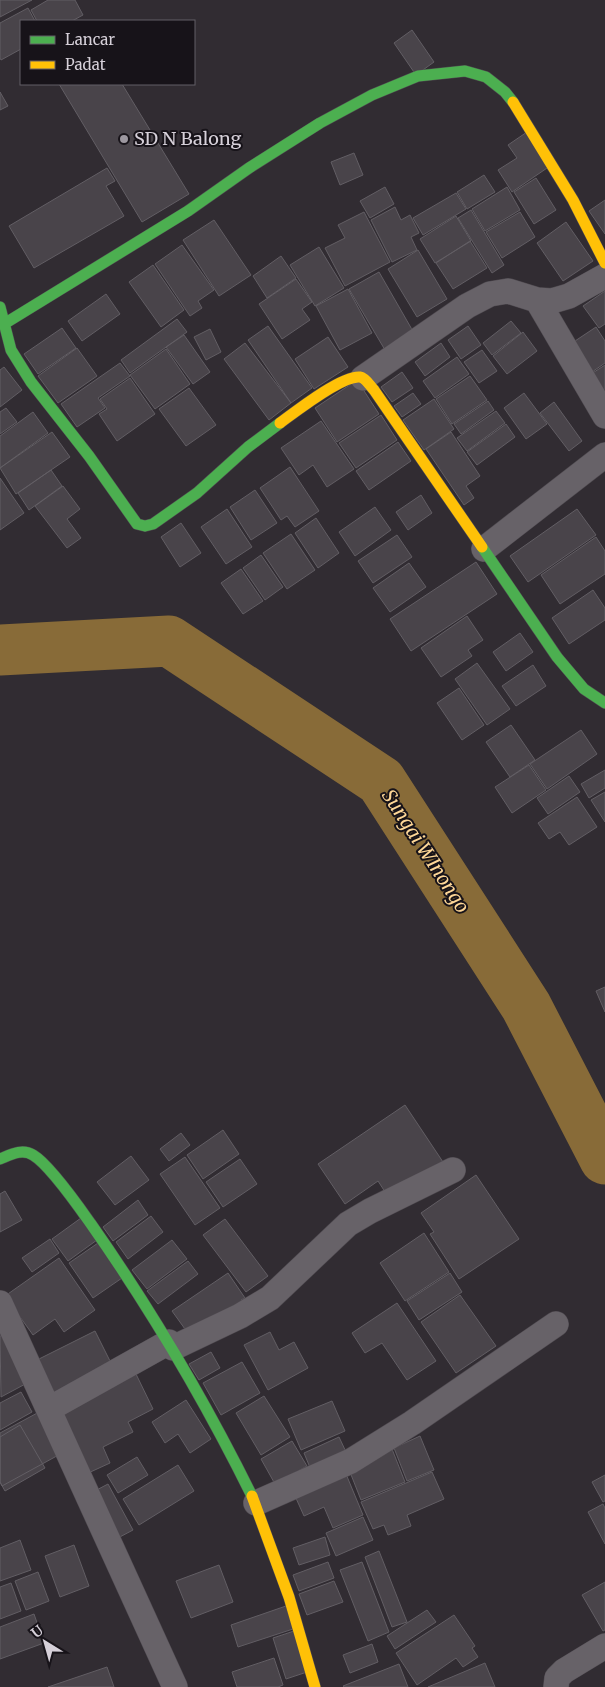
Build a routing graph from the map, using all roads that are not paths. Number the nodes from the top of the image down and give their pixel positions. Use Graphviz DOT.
graph roads {
  1 [pos="605,263"];
  2 [pos="605,276"];
  3 [pos="536,300"];
  4 [pos="0,307"];
  5 [pos="4,324"];
  6 [pos="363,378"];
  7 [pos="605,416"];
  8 [pos="605,455"];
  9 [pos="484,549"];
  10 [pos="605,703"];
  11 [pos="0,1159"];
  12 [pos="453,1170"];
  13 [pos="0,1303"];
  14 [pos="556,1324"];
  15 [pos="171,1345"];
  16 [pos="49,1409"];
  17 [pos="256,1503"];
  18 [pos="605,1646"];
  19 [pos="175,1687"];
  20 [pos="315,1687"];
  21 [pos="556,1687"];
  1 -- 5 [label="street"];
  2 -- 3 [label="street"];
  3 -- 6 [label="street"];
  3 -- 7 [label="street"];
  4 -- 5 [label="street"];
  5 -- 6 [label="street"];
  6 -- 9 [label="street"];
  8 -- 9 [label="street"];
  9 -- 10 [label="street"];
  11 -- 15 [label="street"];
  12 -- 15 [label="street"];
  13 -- 16 [label="street"];
  14 -- 17 [label="street"];
  15 -- 16 [label="street"];
  15 -- 17 [label="street"];
  16 -- 19 [label="street"];
  17 -- 20 [label="street"];
  18 -- 21 [label="street"];
}
